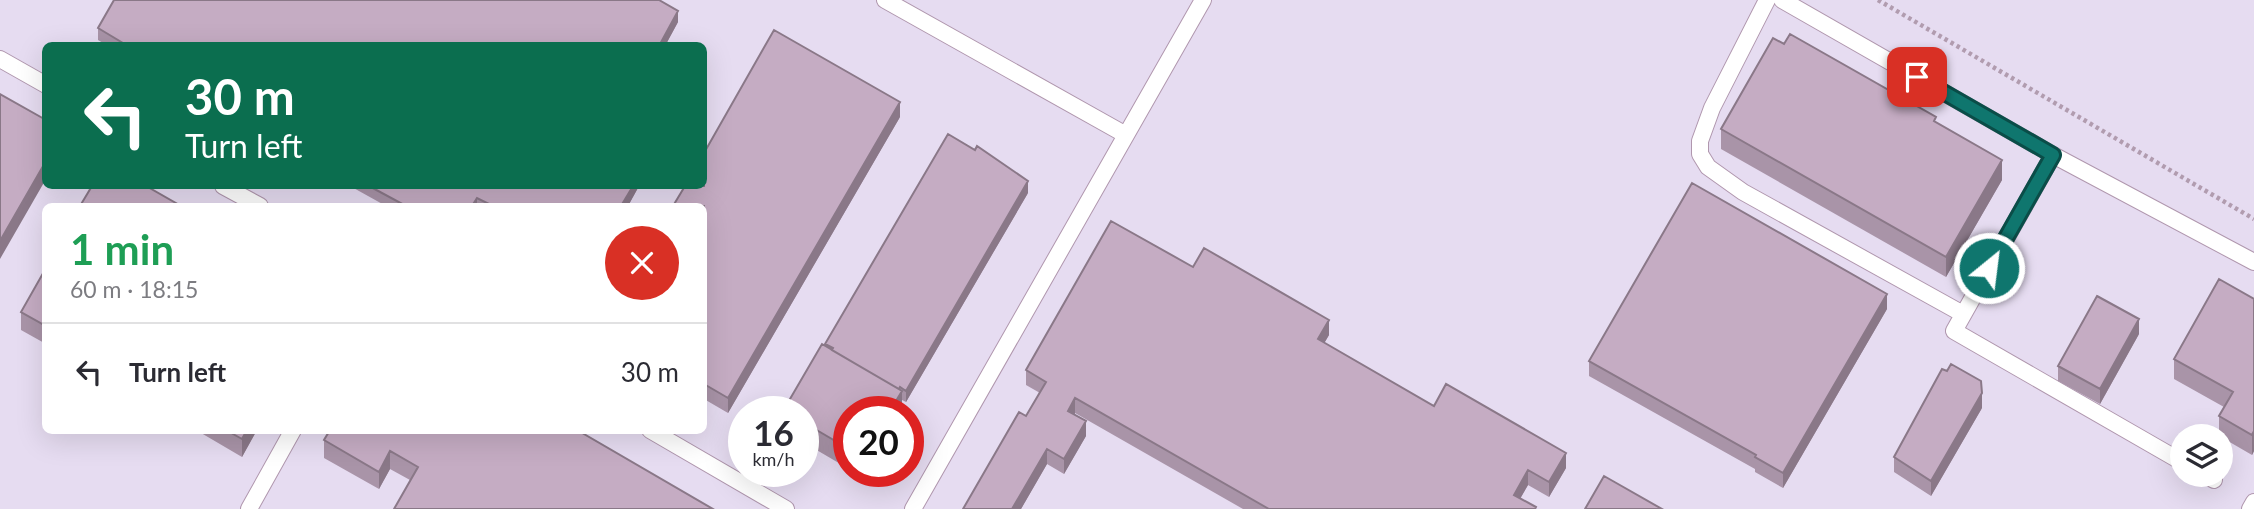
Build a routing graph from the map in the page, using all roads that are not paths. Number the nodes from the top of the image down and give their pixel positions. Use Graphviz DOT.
graph roads {
  1 [pos="885,0"];
  2 [pos="1203,0"];
  3 [pos="1767,0"];
  4 [pos="1782,0"];
  5 [pos="0,59"];
  6 [pos="42,83"];
  7 [pos="1126,135"];
  8 [pos="2053,155"];
  9 [pos="229,189"];
  10 [pos="254,203"];
  11 [pos="2254,262"];
  12 [pos="1963,314"];
  13 [pos="291,434"];
  14 [pos="657,434"];
  15 [pos="2170,454"];
  16 [pos="2254,502"];
  17 [pos="249,509"];
  18 [pos="786,509"];
  19 [pos="913,509"];
  20 [pos="2250,509"];
  1 -- 7 [label="lane"];
  2 -- 7 [label="lane"];
  3 -- 12 [label="lane"];
  4 -- 8 [label="lane"];
  5 -- 6 [label="lane"];
  7 -- 19 [label="lane"];
  8 -- 11 [label="lane"];
  8 -- 12 [label="lane"];
  9 -- 10 [label="lane"];
  12 -- 15 [label="lane"];
  13 -- 17 [label="lane"];
  14 -- 18 [label="lane"];
  16 -- 20 [label="lane"];
}
